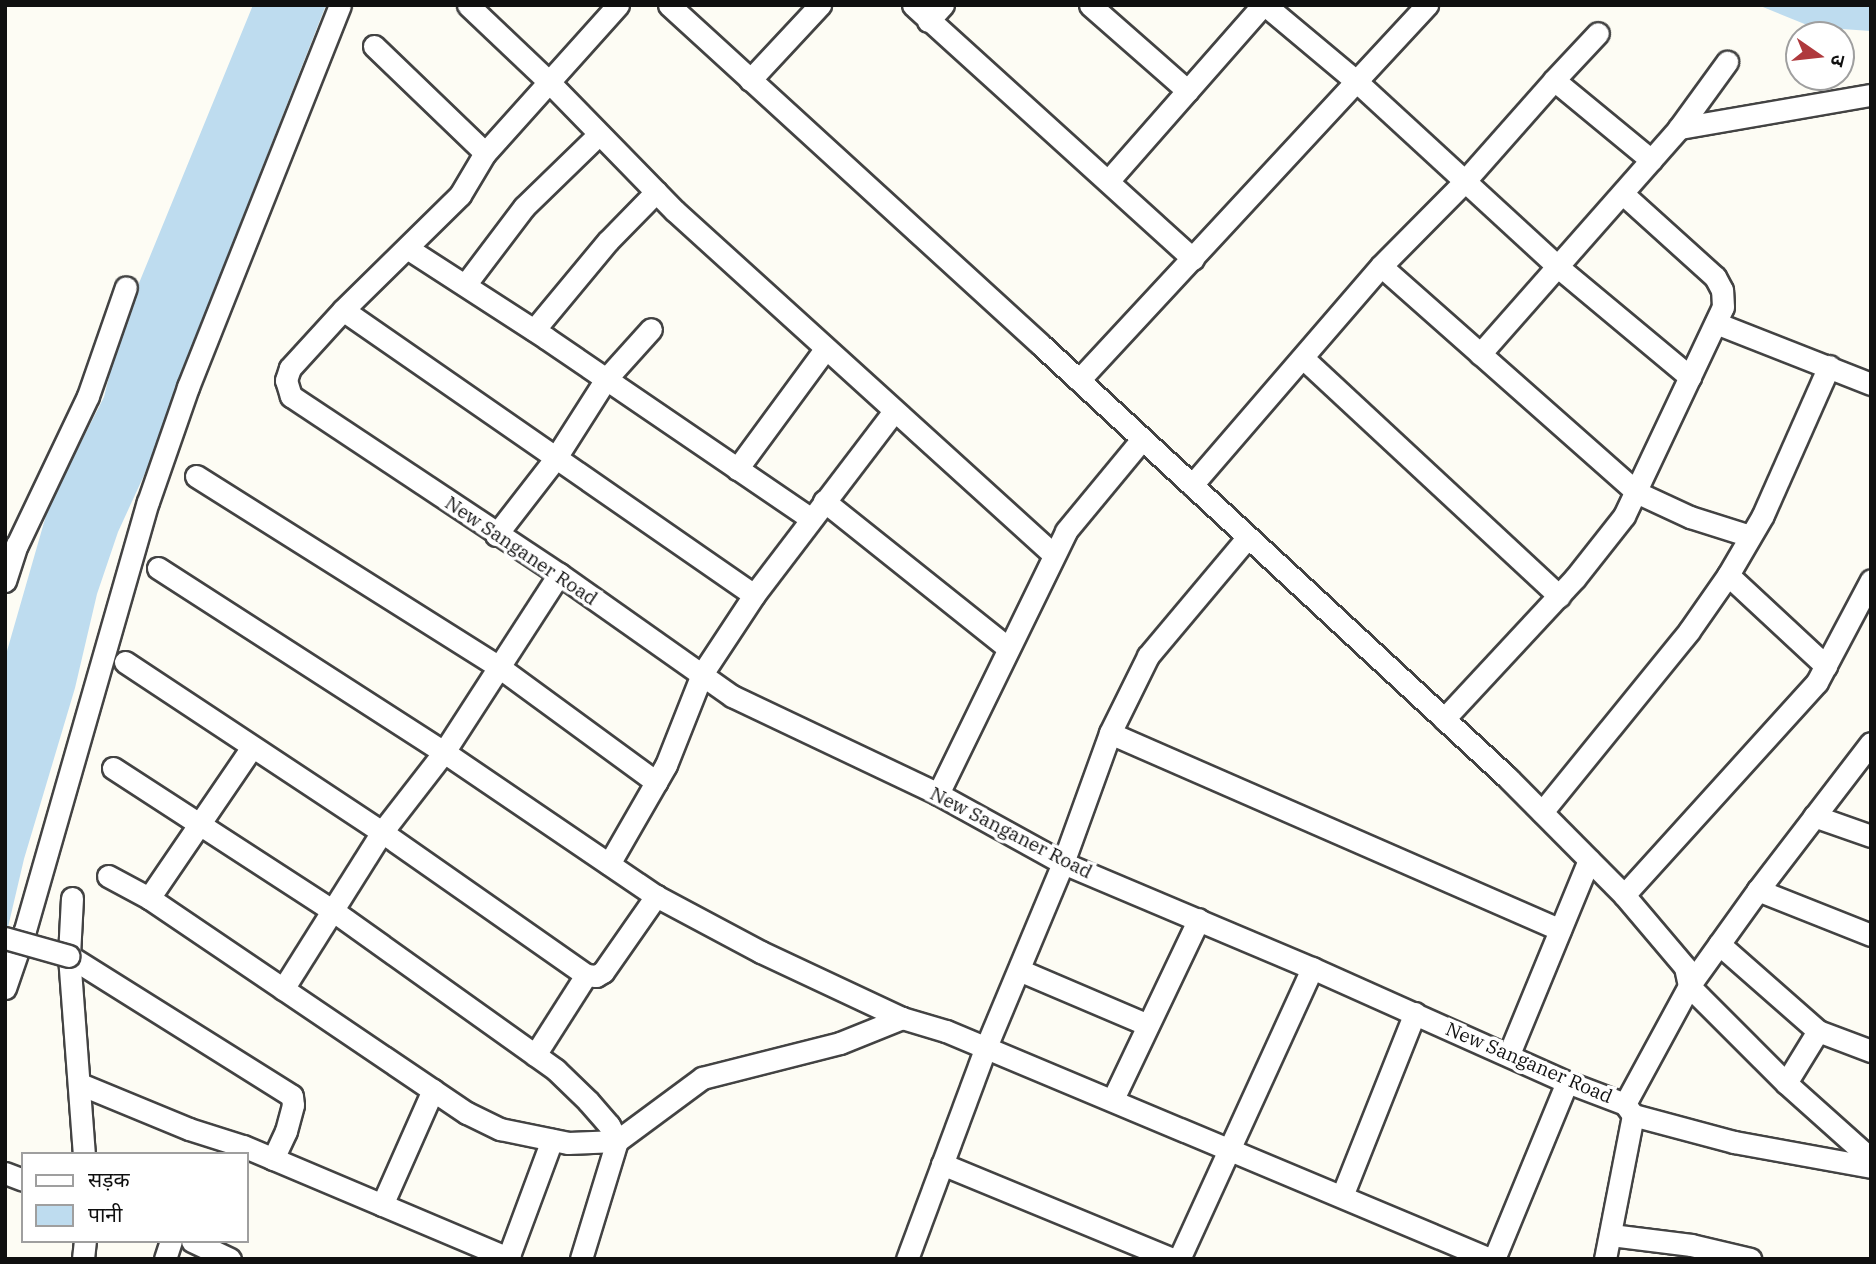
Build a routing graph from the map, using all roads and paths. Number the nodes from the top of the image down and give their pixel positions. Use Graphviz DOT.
graph roads {
  1 [pos="340,5"];
  2 [pos="468,5"];
  3 [pos="618,5"];
  4 [pos="669,5"];
  5 [pos="820,5"];
  6 [pos="943,5"];
  7 [pos="1264,5"];
  8 [pos="1427,5"];
  9 [pos="1098,8"];
  10 [pos="920,13"];
  11 [pos="1598,33"];
  12 [pos="374,46"];
  13 [pos="1727,62"];
  14 [pos="750,80"];
  15 [pos="1554,80"];
  16 [pos="1356,81"];
  17 [pos="549,82"];
  18 [pos="1188,91"];
  19 [pos="1871,95"];
  20 [pos="1679,128"];
  21 [pos="598,135"];
  22 [pos="485,153"];
  23 [pos="1651,160"];
  24 [pos="1109,180"];
  25 [pos="1463,183"];
  26 [pos="656,192"];
  27 [pos="1622,193"];
  28 [pos="407,248"];
  29 [pos="1193,259"];
  30 [pos="1381,266"];
  31 [pos="1558,267"];
  32 [pos="465,285"];
  33 [pos="126,287"];
  34 [pos="343,310"];
  35 [pos="1716,323"];
  36 [pos="651,328"];
  37 [pos="534,330"];
  38 [pos="825,349"];
  39 [pos="1480,354"];
  40 [pos="1303,358"];
  41 [pos="1829,366"];
  42 [pos="1689,377"];
  43 [pos="606,379"];
  44 [pos="1079,380"];
  45 [pos="1871,384"];
  46 [pos="894,411"];
  47 [pos="1142,439"];
  48 [pos="555,459"];
  49 [pos="737,469"];
  50 [pos="196,476"];
  51 [pos="1192,485"];
  52 [pos="1636,492"];
  53 [pos="824,501"];
  54 [pos="811,519"];
  55 [pos="496,535"];
  56 [pos="1750,536"];
  57 [pos="1248,537"];
  58 [pos="1053,554"];
  59 [pos="158,568"];
  60 [pos="559,574"];
  61 [pos="1728,575"];
  62 [pos="1871,580"];
  63 [pos="5,581"];
  64 [pos="754,595"];
  65 [pos="1559,596"];
  66 [pos="1008,648"];
  67 [pos="125,662"];
  68 [pos="1826,666"];
  69 [pos="499,667"];
  70 [pos="702,674"];
  71 [pos="1444,719"];
  72 [pos="1110,733"];
  73 [pos="1871,743"];
  74 [pos="252,747"];
  75 [pos="444,752"];
  76 [pos="113,768"];
  77 [pos="656,782"];
  78 [pos="938,794"];
  79 [pos="1542,812"];
  80 [pos="1814,816"];
  81 [pos="201,824"];
  82 [pos="382,832"];
  83 [pos="1871,836"];
  84 [pos="1589,860"];
  85 [pos="1063,863"];
  86 [pos="609,864"];
  87 [pos="108,876"];
  88 [pos="1758,890"];
  89 [pos="1623,895"];
  90 [pos="656,896"];
  91 [pos="72,898"];
  92 [pos="149,898"];
  93 [pos="332,910"];
  94 [pos="1199,919"];
  95 [pos="1560,930"];
  96 [pos="1871,935"];
  97 [pos="5,938"];
  98 [pos="1719,944"];
  99 [pos="69,956"];
  100 [pos="1312,968"];
  101 [pos="1019,970"];
  102 [pos="586,975"];
  103 [pos="1689,986"];
  104 [pos="5,988"];
  105 [pos="284,989"];
  106 [pos="1415,1013"];
  107 [pos="902,1018"];
  108 [pos="1148,1025"];
  109 [pos="1818,1031"];
  110 [pos="986,1048"];
  111 [pos="1871,1051"];
  112 [pos="1509,1054"];
  113 [pos="535,1055"];
  114 [pos="1567,1082"];
  115 [pos="1786,1083"];
  116 [pos="80,1084"];
  117 [pos="433,1090"];
  118 [pos="1112,1100"];
  119 [pos="1629,1109"];
  120 [pos="552,1140"];
  121 [pos="617,1141"];
  122 [pos="1230,1149"];
  123 [pos="84,1152"];
  124 [pos="273,1159"];
  125 [pos="1871,1159"];
  126 [pos="942,1164"];
  127 [pos="1871,1167"];
  128 [pos="1342,1196"];
  129 [pos="382,1205"];
  130 [pos="1611,1235"];
  131 [pos="196,1243"];
  132 [pos="1688,1252"];
  133 [pos="509,1258"];
  134 [pos="230,1259"];
  135 [pos="581,1259"];
  136 [pos="907,1259"];
  137 [pos="1172,1259"];
  138 [pos="1179,1259"];
  139 [pos="1492,1259"];
  140 [pos="1605,1259"];
  141 [pos="1750,1259"];
  1 -- 104 [label="street"];
  2 -- 17 [label="street"];
  3 -- 17 [label="street"];
  4 -- 14 [label="street"];
  5 -- 14 [label="street"];
  6 -- 10 [label="street"];
  7 -- 16 [label="street"];
  7 -- 18 [label="street"];
  8 -- 16 [label="street"];
  9 -- 18 [label="street"];
  10 -- 24 [label="street"];
  11 -- 15 [label="street"];
  12 -- 22 [label="street"];
  13 -- 20 [label="street"];
  14 -- 44 [label="street"];
  15 -- 23 [label="street"];
  15 -- 25 [label="street"];
  16 -- 25 [label="street"];
  16 -- 29 [label="street"];
  17 -- 21 [label="street"];
  17 -- 22 [label="street"];
  18 -- 24 [label="street"];
  19 -- 20 [label="street"];
  20 -- 23 [label="street"];
  21 -- 26 [label="street"];
  21 -- 32 [label="street"];
  22 -- 28 [label="street"];
  23 -- 27 [label="street"];
  24 -- 29 [label="street"];
  25 -- 30 [label="street"];
  25 -- 31 [label="street"];
  26 -- 37 [label="street"];
  26 -- 38 [label="street"];
  27 -- 31 [label="street"];
  27 -- 35 [label="street"];
  28 -- 32 [label="street"];
  28 -- 34 [label="street"];
  29 -- 44 [label="street"];
  30 -- 39 [label="street"];
  30 -- 40 [label="street"];
  31 -- 39 [label="street"];
  31 -- 42 [label="street"];
  32 -- 37 [label="street"];
  33 -- 63 [label="street"];
  34 -- 48 [label="street"];
  34 -- 55 [label="street, New Sanganer Road"];
  35 -- 41 [label="street"];
  35 -- 42 [label="street"];
  36 -- 43 [label="street"];
  37 -- 43 [label="street"];
  38 -- 46 [label="street"];
  38 -- 49 [label="street"];
  39 -- 52 [label="street"];
  40 -- 51 [label="street"];
  40 -- 65 [label="street"];
  41 -- 45 [label="street"];
  41 -- 56 [label="street"];
  42 -- 52 [label="street"];
  43 -- 48 [label="street"];
  43 -- 49 [label="street"];
  44 -- 47 [label="street"];
  46 -- 53 [label="street"];
  46 -- 58 [label="street"];
  47 -- 51 [label="street"];
  47 -- 58 [label="street"];
  48 -- 55 [label="street"];
  48 -- 64 [label="street"];
  49 -- 54 [label="street"];
  50 -- 69 [label="street"];
  51 -- 57 [label="street"];
  52 -- 56 [label="street"];
  52 -- 65 [label="street"];
  53 -- 54 [label="street"];
  53 -- 66 [label="street"];
  54 -- 64 [label="street"];
  55 -- 60 [label="street, New Sanganer Road"];
  56 -- 61 [label="street"];
  57 -- 71 [label="street"];
  57 -- 72 [label="street"];
  58 -- 66 [label="street"];
  59 -- 75 [label="street"];
  60 -- 69 [label="street"];
  60 -- 70 [label="street, New Sanganer Road"];
  61 -- 68 [label="street"];
  61 -- 79 [label="street"];
  62 -- 68 [label="street"];
  64 -- 70 [label="street"];
  65 -- 71 [label="street"];
  66 -- 78 [label="street"];
  67 -- 74 [label="street"];
  68 -- 89 [label="street"];
  69 -- 75 [label="street"];
  69 -- 77 [label="street"];
  70 -- 77 [label="street"];
  70 -- 78 [label="street, New Sanganer Road"];
  71 -- 79 [label="street"];
  72 -- 85 [label="street"];
  72 -- 95 [label="street"];
  73 -- 80 [label="street"];
  74 -- 81 [label="street"];
  74 -- 82 [label="street"];
  75 -- 82 [label="street"];
  75 -- 86 [label="street"];
  76 -- 81 [label="street"];
  77 -- 86 [label="street"];
  78 -- 85 [label="street, New Sanganer Road"];
  79 -- 84 [label="street"];
  80 -- 83 [label="street"];
  80 -- 88 [label="street"];
  81 -- 92 [label="street"];
  81 -- 93 [label="street"];
  82 -- 93 [label="street"];
  82 -- 102 [label="street"];
  84 -- 89 [label="street"];
  84 -- 95 [label="street"];
  85 -- 94 [label="street, New Sanganer Road"];
  85 -- 101 [label="street"];
  86 -- 90 [label="street"];
  87 -- 92 [label="street"];
  88 -- 96 [label="street"];
  88 -- 98 [label="street"];
  89 -- 103 [label="street"];
  90 -- 102 [label="street"];
  90 -- 107 [label="street"];
  91 -- 99 [label="street"];
  92 -- 105 [label="street"];
  93 -- 105 [label="street"];
  93 -- 113 [label="street"];
  94 -- 100 [label="street, New Sanganer Road"];
  94 -- 108 [label="street"];
  95 -- 112 [label="street"];
  97 -- 99 [label="street, bridge"];
  98 -- 103 [label="street"];
  98 -- 109 [label="street"];
  99 -- 116 [label="street"];
  99 -- 124 [label="street"];
  100 -- 106 [label="street, New Sanganer Road"];
  100 -- 122 [label="street"];
  101 -- 108 [label="street"];
  101 -- 110 [label="street"];
  102 -- 113 [label="street"];
  103 -- 115 [label="street"];
  103 -- 119 [label="street"];
  105 -- 117 [label="street"];
  106 -- 112 [label="street, New Sanganer Road"];
  106 -- 128 [label="street"];
  107 -- 110 [label="street"];
  107 -- 121 [label="street"];
  108 -- 118 [label="street"];
  109 -- 111 [label="street"];
  109 -- 115 [label="street"];
  110 -- 118 [label="street"];
  110 -- 126 [label="street"];
  112 -- 114 [label="street, New Sanganer Road"];
  113 -- 121 [label="street"];
  114 -- 119 [label="street, New Sanganer Road"];
  114 -- 139 [label="street"];
  115 -- 125 [label="street"];
  116 -- 123 [label="street"];
  116 -- 124 [label="street"];
  117 -- 120 [label="street"];
  117 -- 129 [label="street"];
  118 -- 122 [label="street"];
  119 -- 127 [label="street, New Sanganer Road"];
  119 -- 130 [label="street"];
  120 -- 121 [label="street"];
  120 -- 133 [label="street"];
  121 -- 135 [label="street"];
  122 -- 128 [label="street"];
  122 -- 138 [label="street"];
  124 -- 129 [label="street"];
  126 -- 136 [label="street"];
  126 -- 137 [label="street"];
  128 -- 139 [label="street"];
  129 -- 133 [label="street"];
  130 -- 132 [label="street"];
  130 -- 140 [label="street"];
  131 -- 134 [label="street"];
  132 -- 141 [label="street"];
}
